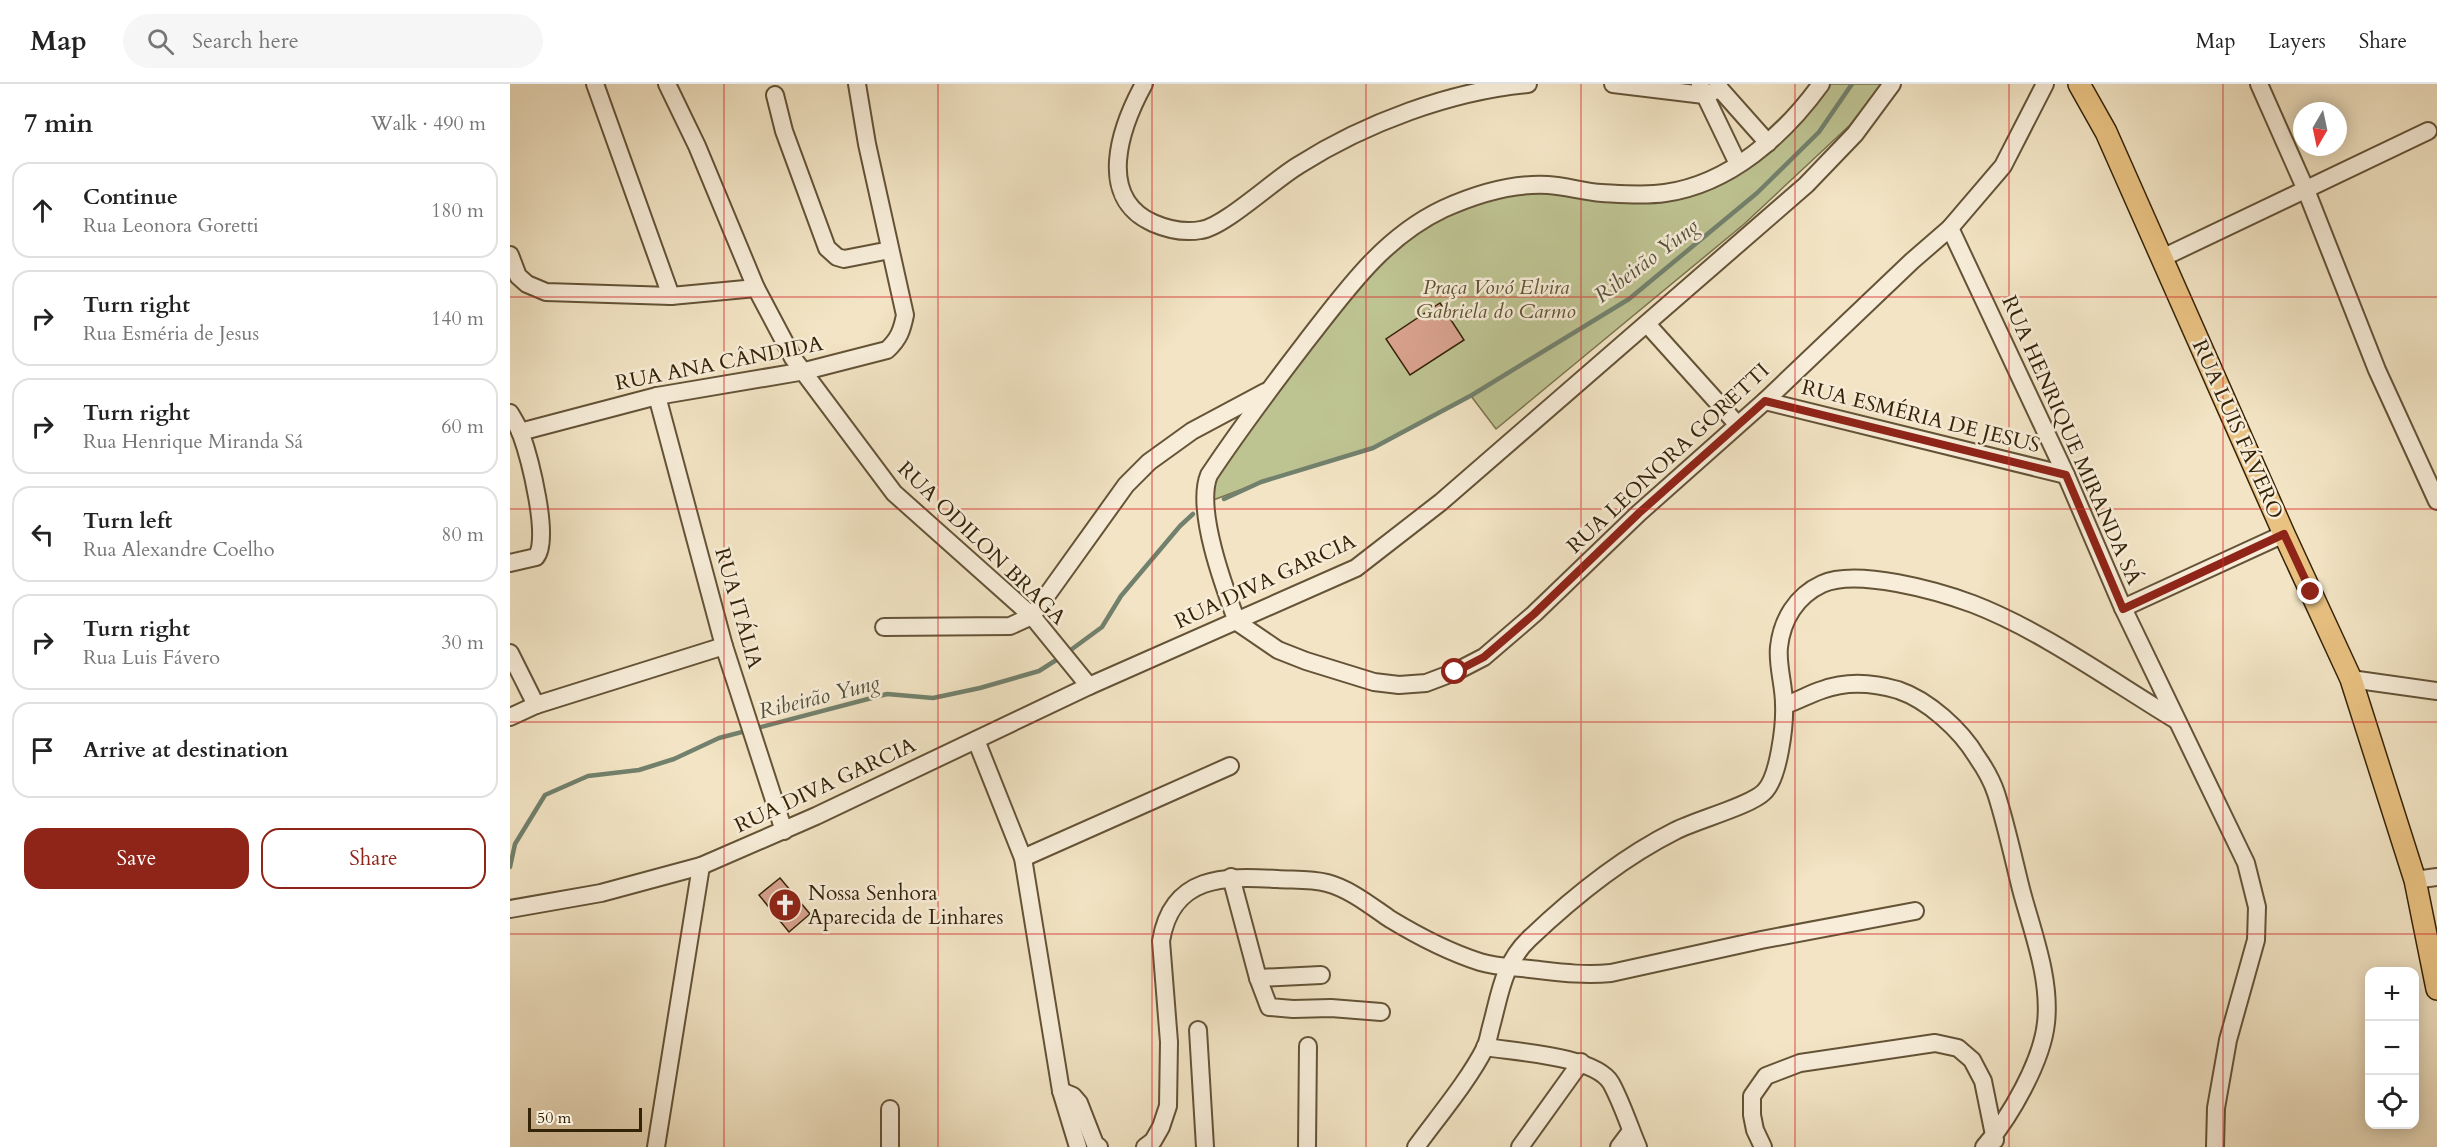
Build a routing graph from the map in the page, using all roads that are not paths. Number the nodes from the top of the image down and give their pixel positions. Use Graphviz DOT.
graph roads {
  1 [pos="594,84"];
  2 [pos="668,84"];
  3 [pos="857,84"];
  4 [pos="1144,84"];
  5 [pos="1528,84"];
  6 [pos="1613,84"];
  7 [pos="1821,84"];
  8 [pos="1892,84"];
  9 [pos="2045,84"];
  10 [pos="2079,84"];
  11 [pos="2259,84"];
  12 [pos="1710,88"];
  13 [pos="775,95"];
  14 [pos="2428,131"];
  15 [pos="1768,143"];
  16 [pos="1738,164"];
  17 [pos="2306,190"];
  18 [pos="1950,228"];
  19 [pos="890,250"];
  20 [pos="510,255"];
  21 [pos="2162,258"];
  22 [pos="756,288"];
  23 [pos="671,296"];
  24 [pos="1647,324"];
  25 [pos="805,371"];
  26 [pos="1269,390"];
  27 [pos="657,396"];
  28 [pos="1765,401"];
  29 [pos="510,413"];
  30 [pos="1737,424"];
  31 [pos="520,432"];
  32 [pos="2066,475"];
  33 [pos="2437,501"];
  34 [pos="2284,534"];
  35 [pos="510,563"];
  36 [pos="2123,609"];
  37 [pos="1032,616"];
  38 [pos="1237,622"];
  39 [pos="884,627"];
  40 [pos="724,646"];
  41 [pos="510,653"];
  42 [pos="2351,680"];
  43 [pos="1089,686"];
  44 [pos="2437,691"];
  45 [pos="536,705"];
  46 [pos="1785,705"];
  47 [pos="510,717"];
  48 [pos="2176,720"];
  49 [pos="976,740"];
  50 [pos="1230,766"];
  51 [pos="784,831"];
  52 [pos="1023,858"];
  53 [pos="701,866"];
  54 [pos="1231,877"];
  55 [pos="2437,877"];
  56 [pos="2415,880"];
  57 [pos="510,909"];
  58 [pos="1915,911"];
  59 [pos="1507,967"];
  60 [pos="1321,975"];
  61 [pos="1258,978"];
  62 [pos="2437,989"];
  63 [pos="1381,1012"];
  64 [pos="1198,1030"];
  65 [pos="1308,1046"];
  66 [pos="1485,1047"];
  67 [pos="1581,1062"];
  68 [pos="1061,1091"];
  69 [pos="890,1109"];
  70 [pos="1631,1131"];
  71 [pos="1992,1143"];
  72 [pos="656,1147"];
  73 [pos="890,1147"];
  74 [pos="1078,1147"];
  75 [pos="1099,1147"];
  76 [pos="1145,1147"];
  77 [pos="1205,1147"];
  78 [pos="1306,1147"];
  79 [pos="1416,1147"];
  80 [pos="1520,1147"];
  81 [pos="1619,1147"];
  82 [pos="1638,1147"];
  83 [pos="1763,1147"];
  84 [pos="2216,1147"];
  1 -- 23 [label="street"];
  2 -- 22 [label="street, RUA ODILON BRAGA"];
  3 -- 19 [label="street"];
  4 -- 5 [label="street"];
  6 -- 12 [label="street"];
  7 -- 15 [label="street"];
  8 -- 24 [label="street, RUA DIVA GARCIA"];
  9 -- 18 [label="street, RUA LEONORA GORETTI"];
  10 -- 21 [label="main road, RUA LUIS FÁVERO"];
  11 -- 17 [label="street"];
  12 -- 15 [label="street"];
  12 -- 16 [label="street"];
  13 -- 19 [label="street"];
  14 -- 17 [label="street"];
  15 -- 16 [label="street"];
  16 -- 26 [label="street"];
  17 -- 21 [label="street"];
  17 -- 33 [label="street"];
  18 -- 28 [label="street, RUA LEONORA GORETTI"];
  18 -- 32 [label="street, RUA HENRIQUE MIRANDA SÁ"];
  19 -- 25 [label="street, RUA ANA CÂNDIDA"];
  20 -- 23 [label="street"];
  21 -- 34 [label="main road, RUA LUIS FÁVERO"];
  22 -- 23 [label="street"];
  22 -- 25 [label="street, RUA ODILON BRAGA"];
  24 -- 30 [label="street"];
  24 -- 38 [label="street, RUA DIVA GARCIA"];
  25 -- 27 [label="street, RUA ANA CÂNDIDA"];
  25 -- 37 [label="street, RUA ODILON BRAGA"];
  26 -- 37 [label="street"];
  26 -- 38 [label="street"];
  27 -- 31 [label="street, RUA ANA CÂNDIDA"];
  27 -- 40 [label="street, RUA ITÁLIA"];
  28 -- 30 [label="street, RUA LEONORA GORETTI"];
  28 -- 32 [label="street, RUA ESMÉRIA DE JESUS"];
  29 -- 31 [label="street"];
  30 -- 38 [label="street, RUA LEONORA GORETTI"];
  31 -- 35 [label="street"];
  32 -- 36 [label="street, RUA HENRIQUE MIRANDA SÁ"];
  34 -- 36 [label="street"];
  34 -- 42 [label="main road, RUA LUIS FÁVERO"];
  36 -- 48 [label="street, RUA HENRIQUE MIRANDA SÁ"];
  37 -- 39 [label="street"];
  37 -- 43 [label="street, RUA ODILON BRAGA"];
  38 -- 43 [label="street, RUA DIVA GARCIA"];
  40 -- 45 [label="street"];
  40 -- 51 [label="street, RUA ITÁLIA"];
  41 -- 45 [label="street"];
  42 -- 44 [label="street"];
  42 -- 56 [label="main road, RUA LUIS FÁVERO"];
  43 -- 49 [label="street, RUA DIVA GARCIA"];
  45 -- 47 [label="street"];
  46 -- 48 [label="street"];
  46 -- 59 [label="street"];
  46 -- 71 [label="street"];
  48 -- 84 [label="street, RUA HENRIQUE MIRANDA SÁ"];
  49 -- 51 [label="street, RUA DIVA GARCIA"];
  49 -- 52 [label="street"];
  50 -- 52 [label="street"];
  51 -- 53 [label="street, RUA DIVA GARCIA"];
  52 -- 68 [label="street"];
  53 -- 57 [label="street, RUA DIVA GARCIA"];
  53 -- 72 [label="street"];
  54 -- 59 [label="street"];
  54 -- 61 [label="street"];
  54 -- 76 [label="street"];
  55 -- 56 [label="street"];
  56 -- 62 [label="main road, RUA LUIS FÁVERO"];
  58 -- 59 [label="street"];
  59 -- 66 [label="street"];
  60 -- 61 [label="street"];
  61 -- 63 [label="street"];
  64 -- 77 [label="street"];
  65 -- 78 [label="street"];
  66 -- 67 [label="street"];
  66 -- 79 [label="street"];
  67 -- 70 [label="street"];
  67 -- 80 [label="street"];
  68 -- 74 [label="street"];
  68 -- 75 [label="street"];
  69 -- 73 [label="street"];
  70 -- 81 [label="street"];
  70 -- 82 [label="street"];
  71 -- 83 [label="street"];
}
